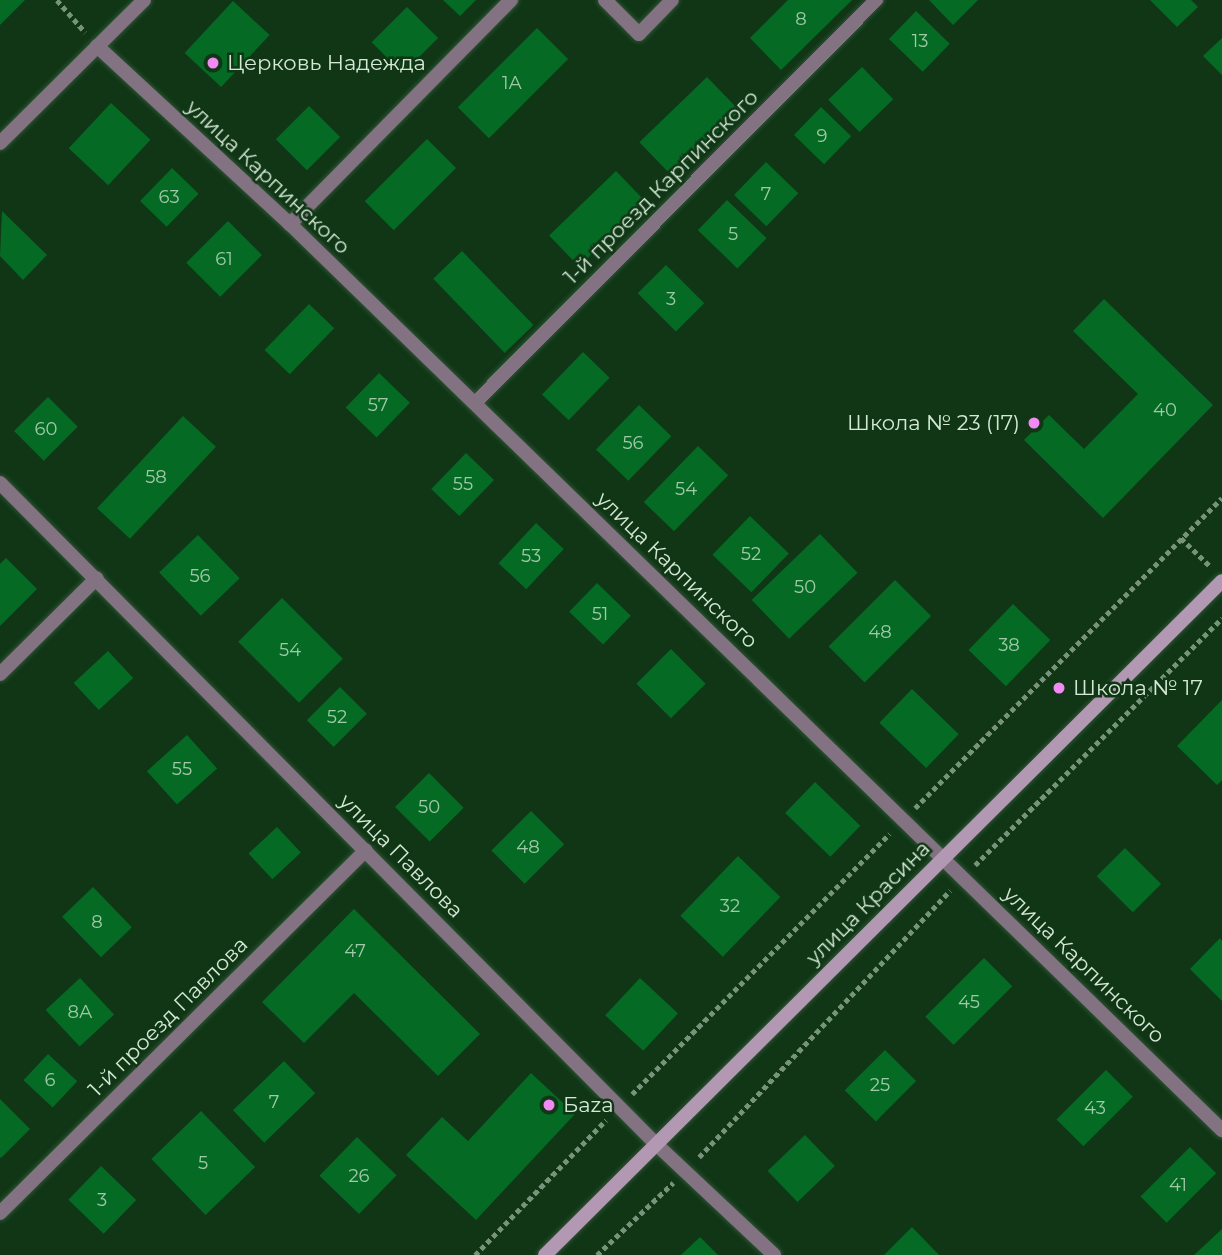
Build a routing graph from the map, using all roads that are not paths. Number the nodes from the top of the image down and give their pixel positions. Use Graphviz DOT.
graph roads {
  1 [pos="144,0"];
  2 [pos="511,0"];
  3 [pos="605,0"];
  4 [pos="672,0"];
  5 [pos="876,0"];
  6 [pos="97,46"];
  7 [pos="1,141"];
  8 [pos="290,224"];
  9 [pos="475,403"];
  10 [pos="0,483"];
  11 [pos="97,578"];
  12 [pos="1222,579"];
  13 [pos="0,674"];
  14 [pos="366,850"];
  15 [pos="943,857"];
  16 [pos="1222,1130"];
  17 [pos="656,1144"];
  18 [pos="0,1213"];
  19 [pos="545,1255"];
  20 [pos="774,1255"];
  1 -- 6 [label="street"];
  2 -- 8 [label="street"];
  3 -- 4 [label="street"];
  5 -- 9 [label="street, 1-й проезд Карпинского"];
  6 -- 7 [label="street"];
  6 -- 8 [label="street, улица Карпинского"];
  8 -- 9 [label="street, улица Карпинского"];
  9 -- 15 [label="street, улица Карпинского"];
  10 -- 11 [label="street, улица Павлова"];
  11 -- 13 [label="street"];
  11 -- 14 [label="street, улица Павлова"];
  12 -- 15 [label="main road, улица Красина"];
  14 -- 17 [label="street, улица Павлова"];
  14 -- 18 [label="street, 1-й проезд Павлова"];
  15 -- 16 [label="street, улица Карпинского"];
  15 -- 17 [label="main road, улица Красина"];
  17 -- 19 [label="main road, улица Красина"];
  17 -- 20 [label="street, улица Павлова"];
}
